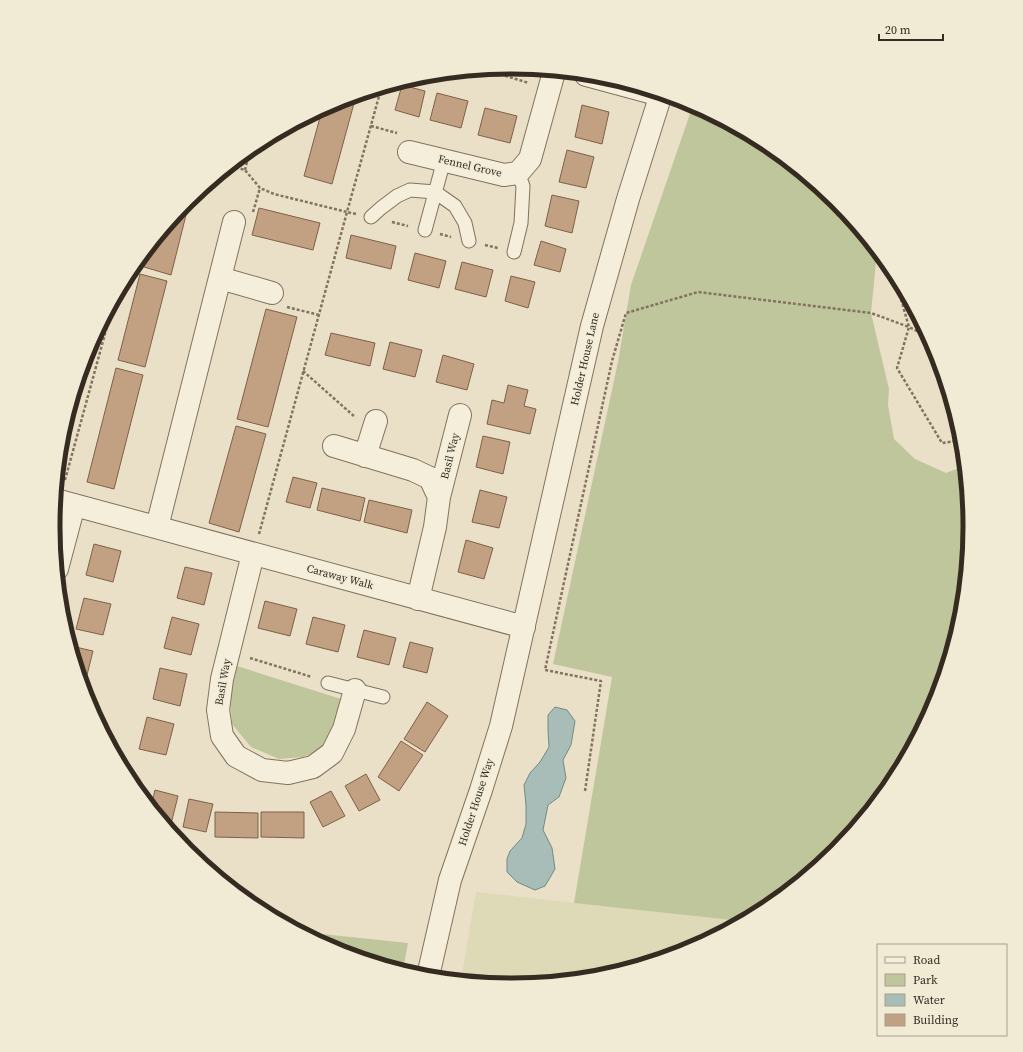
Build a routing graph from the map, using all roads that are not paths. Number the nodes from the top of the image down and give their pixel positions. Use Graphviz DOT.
graph roads {
  1 [pos="552,80"];
  2 [pos="659,99"];
  3 [pos="409,152"];
  4 [pos="444,160"];
  5 [pos="518,173"];
  6 [pos="435,192"];
  7 [pos="371,217"];
  8 [pos="234,222"];
  9 [pos="425,230"];
  10 [pos="469,241"];
  11 [pos="514,252"];
  12 [pos="220,278"];
  13 [pos="272,293"];
  14 [pos="460,416"];
  15 [pos="374,427"];
  16 [pos="334,446"];
  17 [pos="365,456"];
  18 [pos="439,497"];
  19 [pos="63,502"];
  20 [pos="157,528"];
  21 [pos="60,533"];
  22 [pos="253,554"];
  23 [pos="418,599"];
  24 [pos="524,627"];
  25 [pos="328,683"];
  26 [pos="355,690"];
  27 [pos="383,697"];
  28 [pos="429,970"];
  1 -- 5 [label="street, Fennel Grove"];
  2 -- 24 [label="street, Holder House Lane"];
  3 -- 4 [label="street, Fennel Grove"];
  4 -- 5 [label="street, Fennel Grove"];
  4 -- 6 [label="lane"];
  5 -- 11 [label="lane"];
  6 -- 7 [label="lane"];
  6 -- 9 [label="lane"];
  6 -- 10 [label="lane"];
  8 -- 12 [label="street"];
  12 -- 13 [label="street"];
  12 -- 20 [label="street"];
  14 -- 18 [label="street, Basil Way"];
  15 -- 17 [label="street"];
  16 -- 17 [label="street, Basil Way"];
  17 -- 18 [label="street, Basil Way"];
  18 -- 23 [label="street, Basil Way"];
  19 -- 20 [label="street, Caraway Walk"];
  19 -- 21 [label="street"];
  20 -- 22 [label="street, Caraway Walk"];
  22 -- 23 [label="street, Caraway Walk"];
  22 -- 26 [label="street, Basil Way"];
  23 -- 24 [label="street, Caraway Walk"];
  24 -- 28 [label="street, Holder House Way"];
  25 -- 26 [label="lane"];
  26 -- 27 [label="lane"];
}
